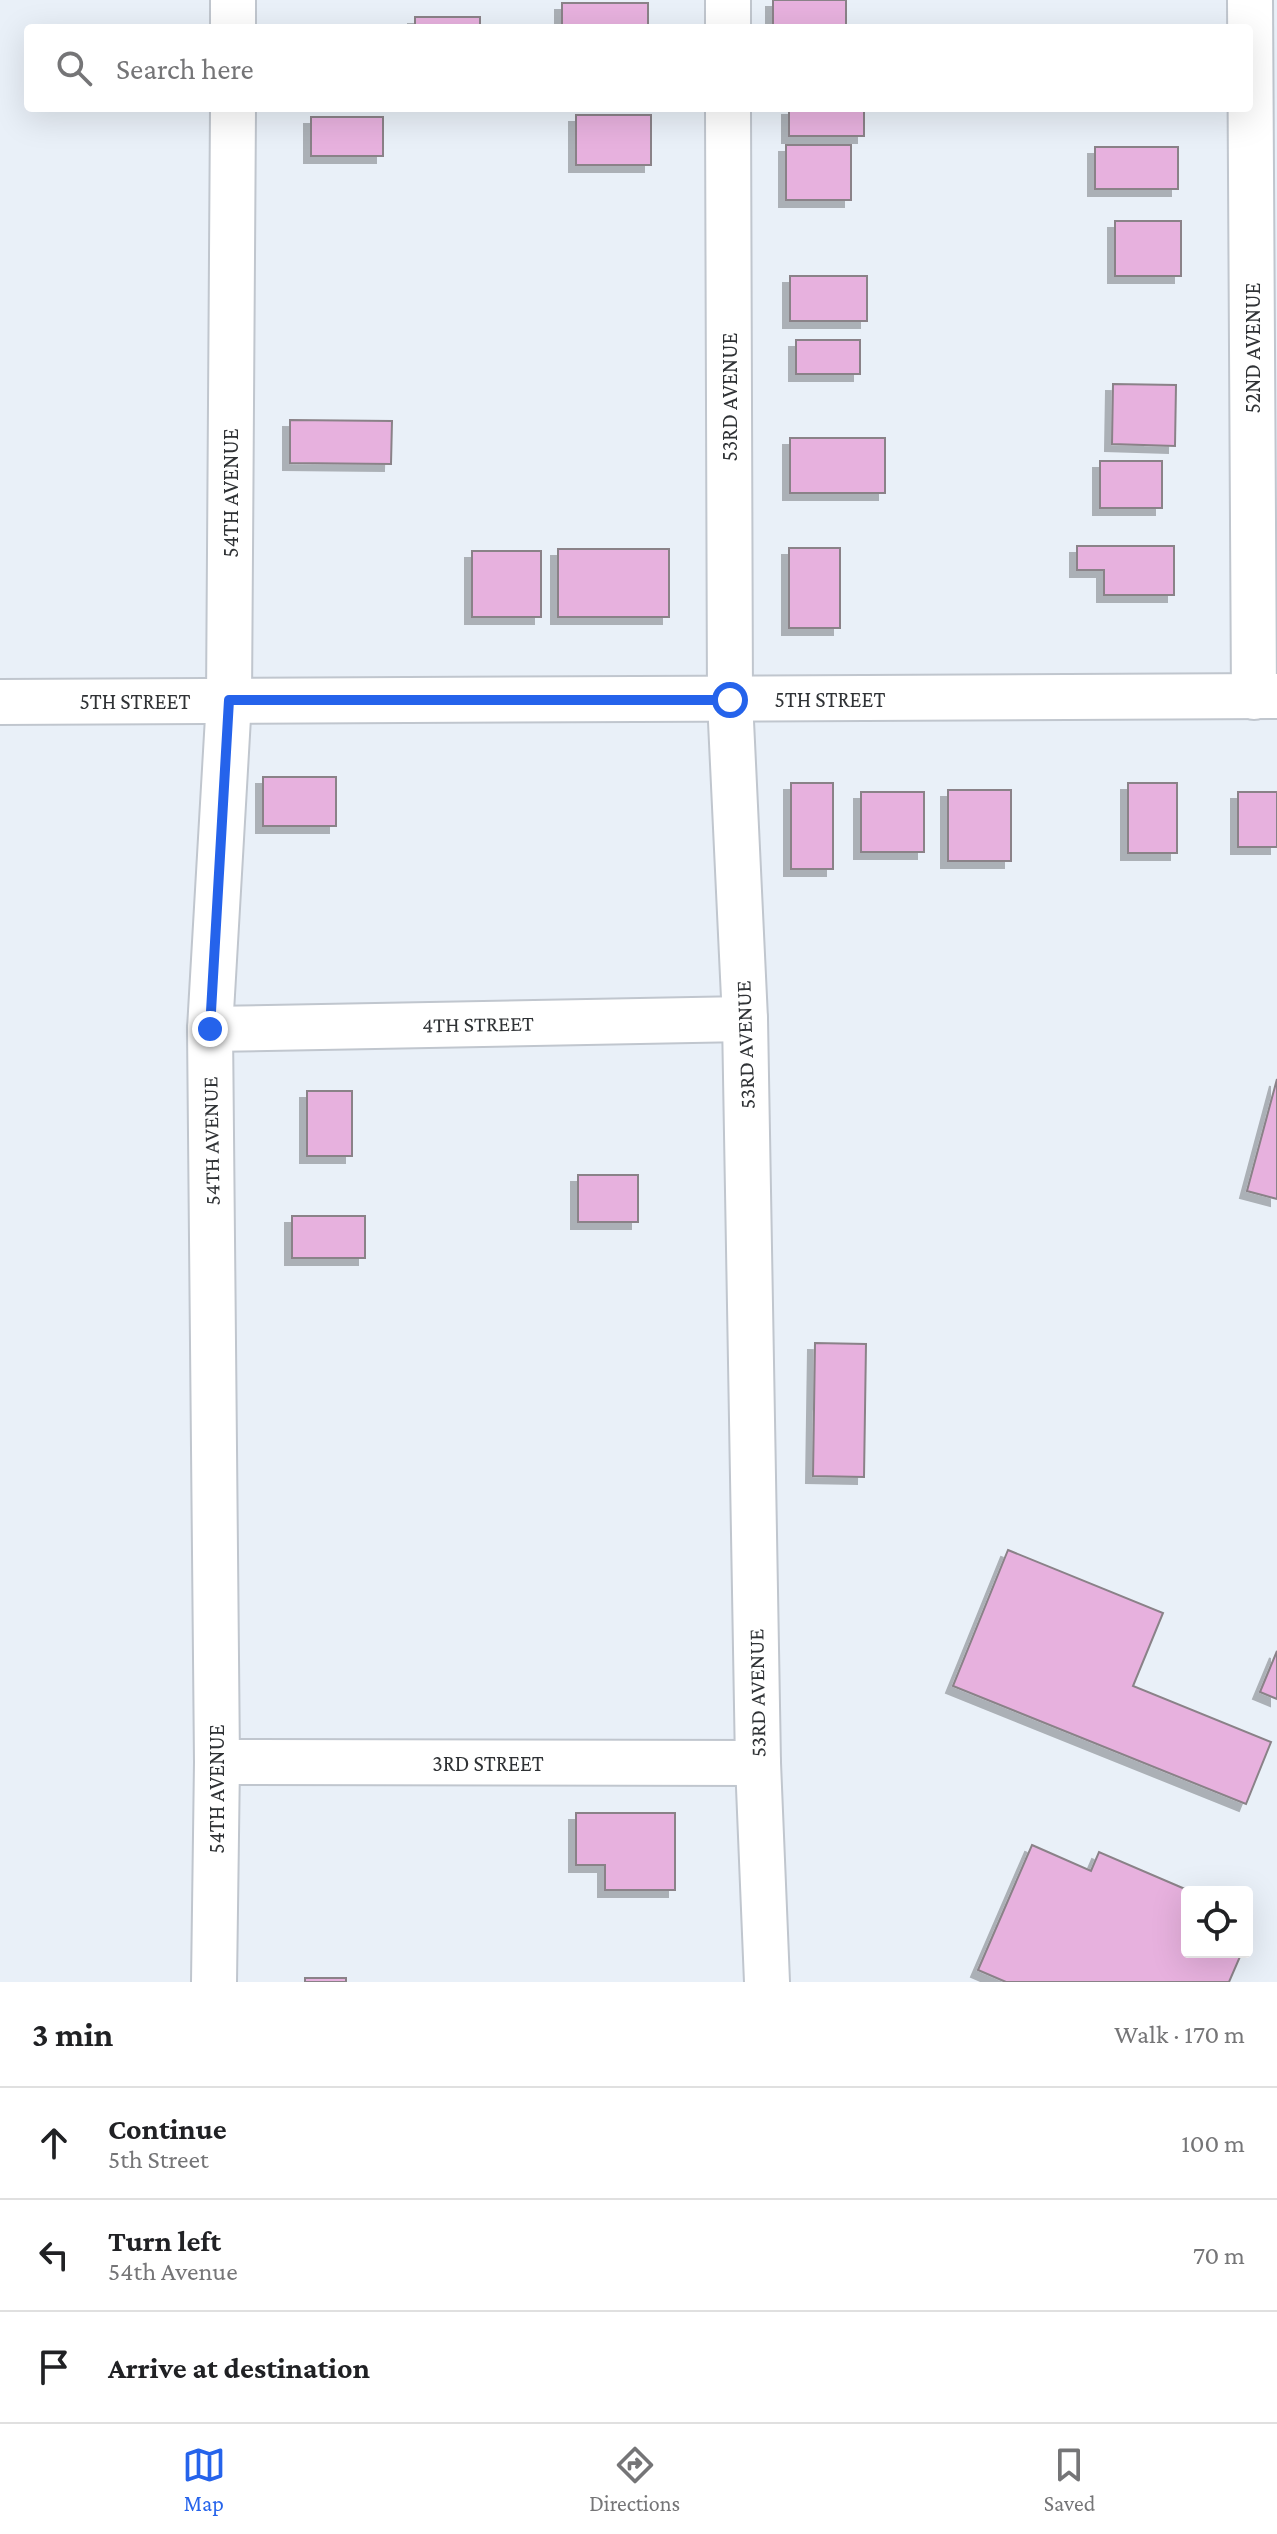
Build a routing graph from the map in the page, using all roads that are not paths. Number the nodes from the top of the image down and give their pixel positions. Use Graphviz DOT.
graph roads {
  1 [pos="233,0"];
  2 [pos="728,0"];
  3 [pos="1250,0"];
  4 [pos="233,24"];
  5 [pos="728,24"];
  6 [pos="1251,24"];
  7 [pos="233,112"];
  8 [pos="728,112"];
  9 [pos="1253,112"];
  10 [pos="1266,696"];
  11 [pos="229,700"];
  12 [pos="730,700"];
  13 [pos="0,702"];
  14 [pos="745,1019"];
  15 [pos="210,1029"];
  16 [pos="217,1762"];
  17 [pos="758,1763"];
  18 [pos="214,1982"];
  19 [pos="767,1982"];
  1 -- 4 [label="street"];
  2 -- 5 [label="street"];
  3 -- 6 [label="street, 52ND AVENUE"];
  7 -- 11 [label="street, 54TH AVENUE"];
  8 -- 12 [label="street, 53RD AVENUE"];
  9 -- 10 [label="street, 52ND AVENUE"];
  10 -- 12 [label="street, 5TH STREET"];
  11 -- 12 [label="street, 5TH STREET"];
  11 -- 13 [label="street, 5TH STREET"];
  11 -- 15 [label="street, 54TH AVENUE"];
  12 -- 14 [label="street, 53RD AVENUE"];
  14 -- 15 [label="street, 4TH STREET"];
  14 -- 17 [label="street, 53RD AVENUE"];
  15 -- 16 [label="street, 54TH AVENUE"];
  16 -- 17 [label="street, 3RD STREET"];
  16 -- 18 [label="street, 54TH AVENUE"];
  17 -- 19 [label="street, 53RD AVENUE"];
}
